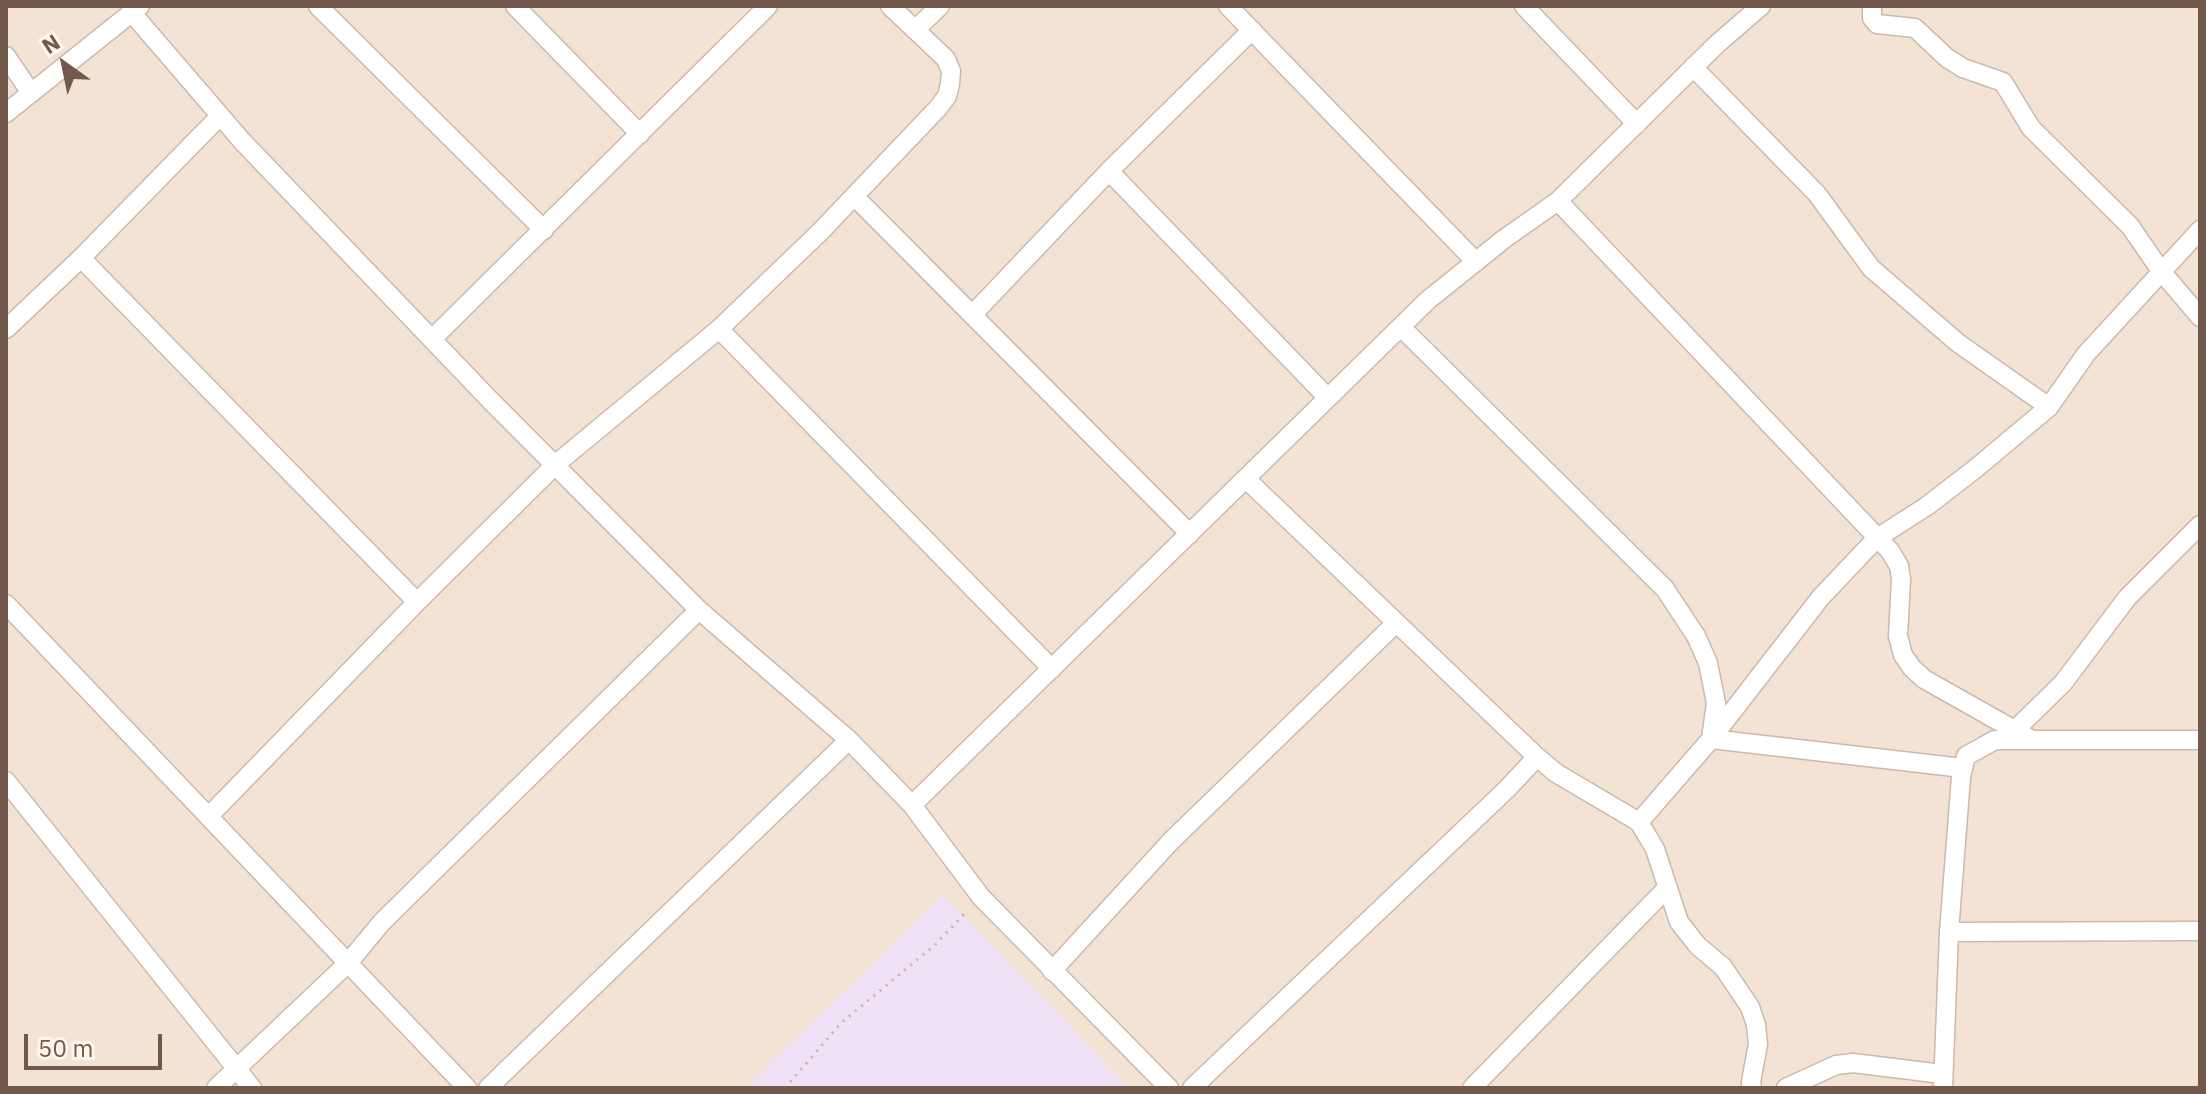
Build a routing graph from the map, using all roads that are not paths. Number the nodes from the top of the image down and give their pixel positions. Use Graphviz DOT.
graph roads {
  1 [pos="318,6"];
  2 [pos="515,6"];
  3 [pos="768,6"];
  4 [pos="890,6"];
  5 [pos="940,6"];
  6 [pos="1228,6"];
  7 [pos="1524,6"];
  8 [pos="1761,6"];
  9 [pos="1872,6"];
  10 [pos="136,9"];
  11 [pos="915,30"];
  12 [pos="1252,30"];
  13 [pos="6,56"];
  14 [pos="1693,67"];
  15 [pos="31,93"];
  16 [pos="6,113"];
  17 [pos="220,116"];
  18 [pos="1637,124"];
  19 [pos="640,134"];
  20 [pos="1109,171"];
  21 [pos="854,196"];
  22 [pos="1558,201"];
  23 [pos="544,230"];
  24 [pos="2200,230"];
  25 [pos="81,258"];
  26 [pos="1476,262"];
  27 [pos="2161,271"];
  28 [pos="972,315"];
  29 [pos="2200,317"];
  30 [pos="1401,327"];
  31 [pos="6,329"];
  32 [pos="719,329"];
  33 [pos="432,339"];
  34 [pos="1328,398"];
  35 [pos="2049,407"];
  36 [pos="556,464"];
  37 [pos="1246,479"];
  38 [pos="2200,525"];
  39 [pos="1190,534"];
  40 [pos="1877,538"];
  41 [pos="417,602"];
  42 [pos="6,604"];
  43 [pos="699,610"];
  44 [pos="1395,624"];
  45 [pos="1052,669"];
  46 [pos="2015,730"];
  47 [pos="1711,739"];
  48 [pos="849,740"];
  49 [pos="2032,740"];
  50 [pos="2200,740"];
  51 [pos="1537,757"];
  52 [pos="1963,768"];
  53 [pos="6,781"];
  54 [pos="912,805"];
  55 [pos="209,816"];
  56 [pos="1639,822"];
  57 [pos="1666,889"];
  58 [pos="2200,931"];
  59 [pos="1949,932"];
  60 [pos="348,963"];
  61 [pos="1052,971"];
  62 [pos="236,1069"];
  63 [pos="1942,1081"];
  64 [pos="216,1088"];
  65 [pos="252,1088"];
  66 [pos="467,1088"];
  67 [pos="488,1088"];
  68 [pos="1169,1088"];
  69 [pos="1192,1088"];
  70 [pos="1472,1088"];
  71 [pos="1752,1088"];
  72 [pos="1786,1088"];
  1 -- 23 [label="street"];
  2 -- 19 [label="street"];
  3 -- 19 [label="street"];
  4 -- 11 [label="street"];
  5 -- 11 [label="street"];
  6 -- 12 [label="street"];
  7 -- 18 [label="street"];
  8 -- 14 [label="street"];
  9 -- 27 [label="street"];
  10 -- 15 [label="street"];
  10 -- 17 [label="street"];
  11 -- 21 [label="street"];
  12 -- 20 [label="street"];
  12 -- 26 [label="street"];
  13 -- 15 [label="street"];
  14 -- 18 [label="street"];
  14 -- 35 [label="street"];
  15 -- 16 [label="street"];
  17 -- 25 [label="street"];
  17 -- 33 [label="street"];
  18 -- 22 [label="street"];
  19 -- 23 [label="street"];
  20 -- 28 [label="street"];
  20 -- 34 [label="street"];
  21 -- 28 [label="street"];
  21 -- 32 [label="street"];
  22 -- 26 [label="street"];
  22 -- 40 [label="street"];
  23 -- 33 [label="street"];
  24 -- 27 [label="street"];
  25 -- 31 [label="street"];
  25 -- 41 [label="street"];
  26 -- 30 [label="street"];
  27 -- 29 [label="street"];
  27 -- 35 [label="street"];
  28 -- 39 [label="street"];
  30 -- 34 [label="street"];
  30 -- 47 [label="street"];
  32 -- 36 [label="street"];
  32 -- 45 [label="street"];
  33 -- 36 [label="street"];
  34 -- 37 [label="street"];
  35 -- 40 [label="street"];
  36 -- 41 [label="street"];
  36 -- 43 [label="street"];
  37 -- 39 [label="street"];
  37 -- 44 [label="street"];
  38 -- 46 [label="street"];
  39 -- 45 [label="street"];
  40 -- 46 [label="street"];
  40 -- 47 [label="street"];
  41 -- 55 [label="street"];
  42 -- 55 [label="street"];
  43 -- 48 [label="street"];
  43 -- 60 [label="street"];
  44 -- 51 [label="street"];
  44 -- 61 [label="street"];
  45 -- 54 [label="street"];
  46 -- 49 [label="street"];
  47 -- 52 [label="street"];
  47 -- 56 [label="street"];
  48 -- 54 [label="street"];
  48 -- 67 [label="street"];
  49 -- 50 [label="street"];
  49 -- 52 [label="street"];
  51 -- 56 [label="street"];
  51 -- 69 [label="street"];
  52 -- 59 [label="street"];
  53 -- 62 [label="street"];
  54 -- 61 [label="street"];
  55 -- 60 [label="street"];
  56 -- 57 [label="street"];
  57 -- 70 [label="street"];
  57 -- 71 [label="street"];
  58 -- 59 [label="street"];
  59 -- 63 [label="street"];
  60 -- 62 [label="street"];
  60 -- 66 [label="street"];
  61 -- 68 [label="street"];
  62 -- 64 [label="street"];
  62 -- 65 [label="street"];
  63 -- 72 [label="street"];
}
